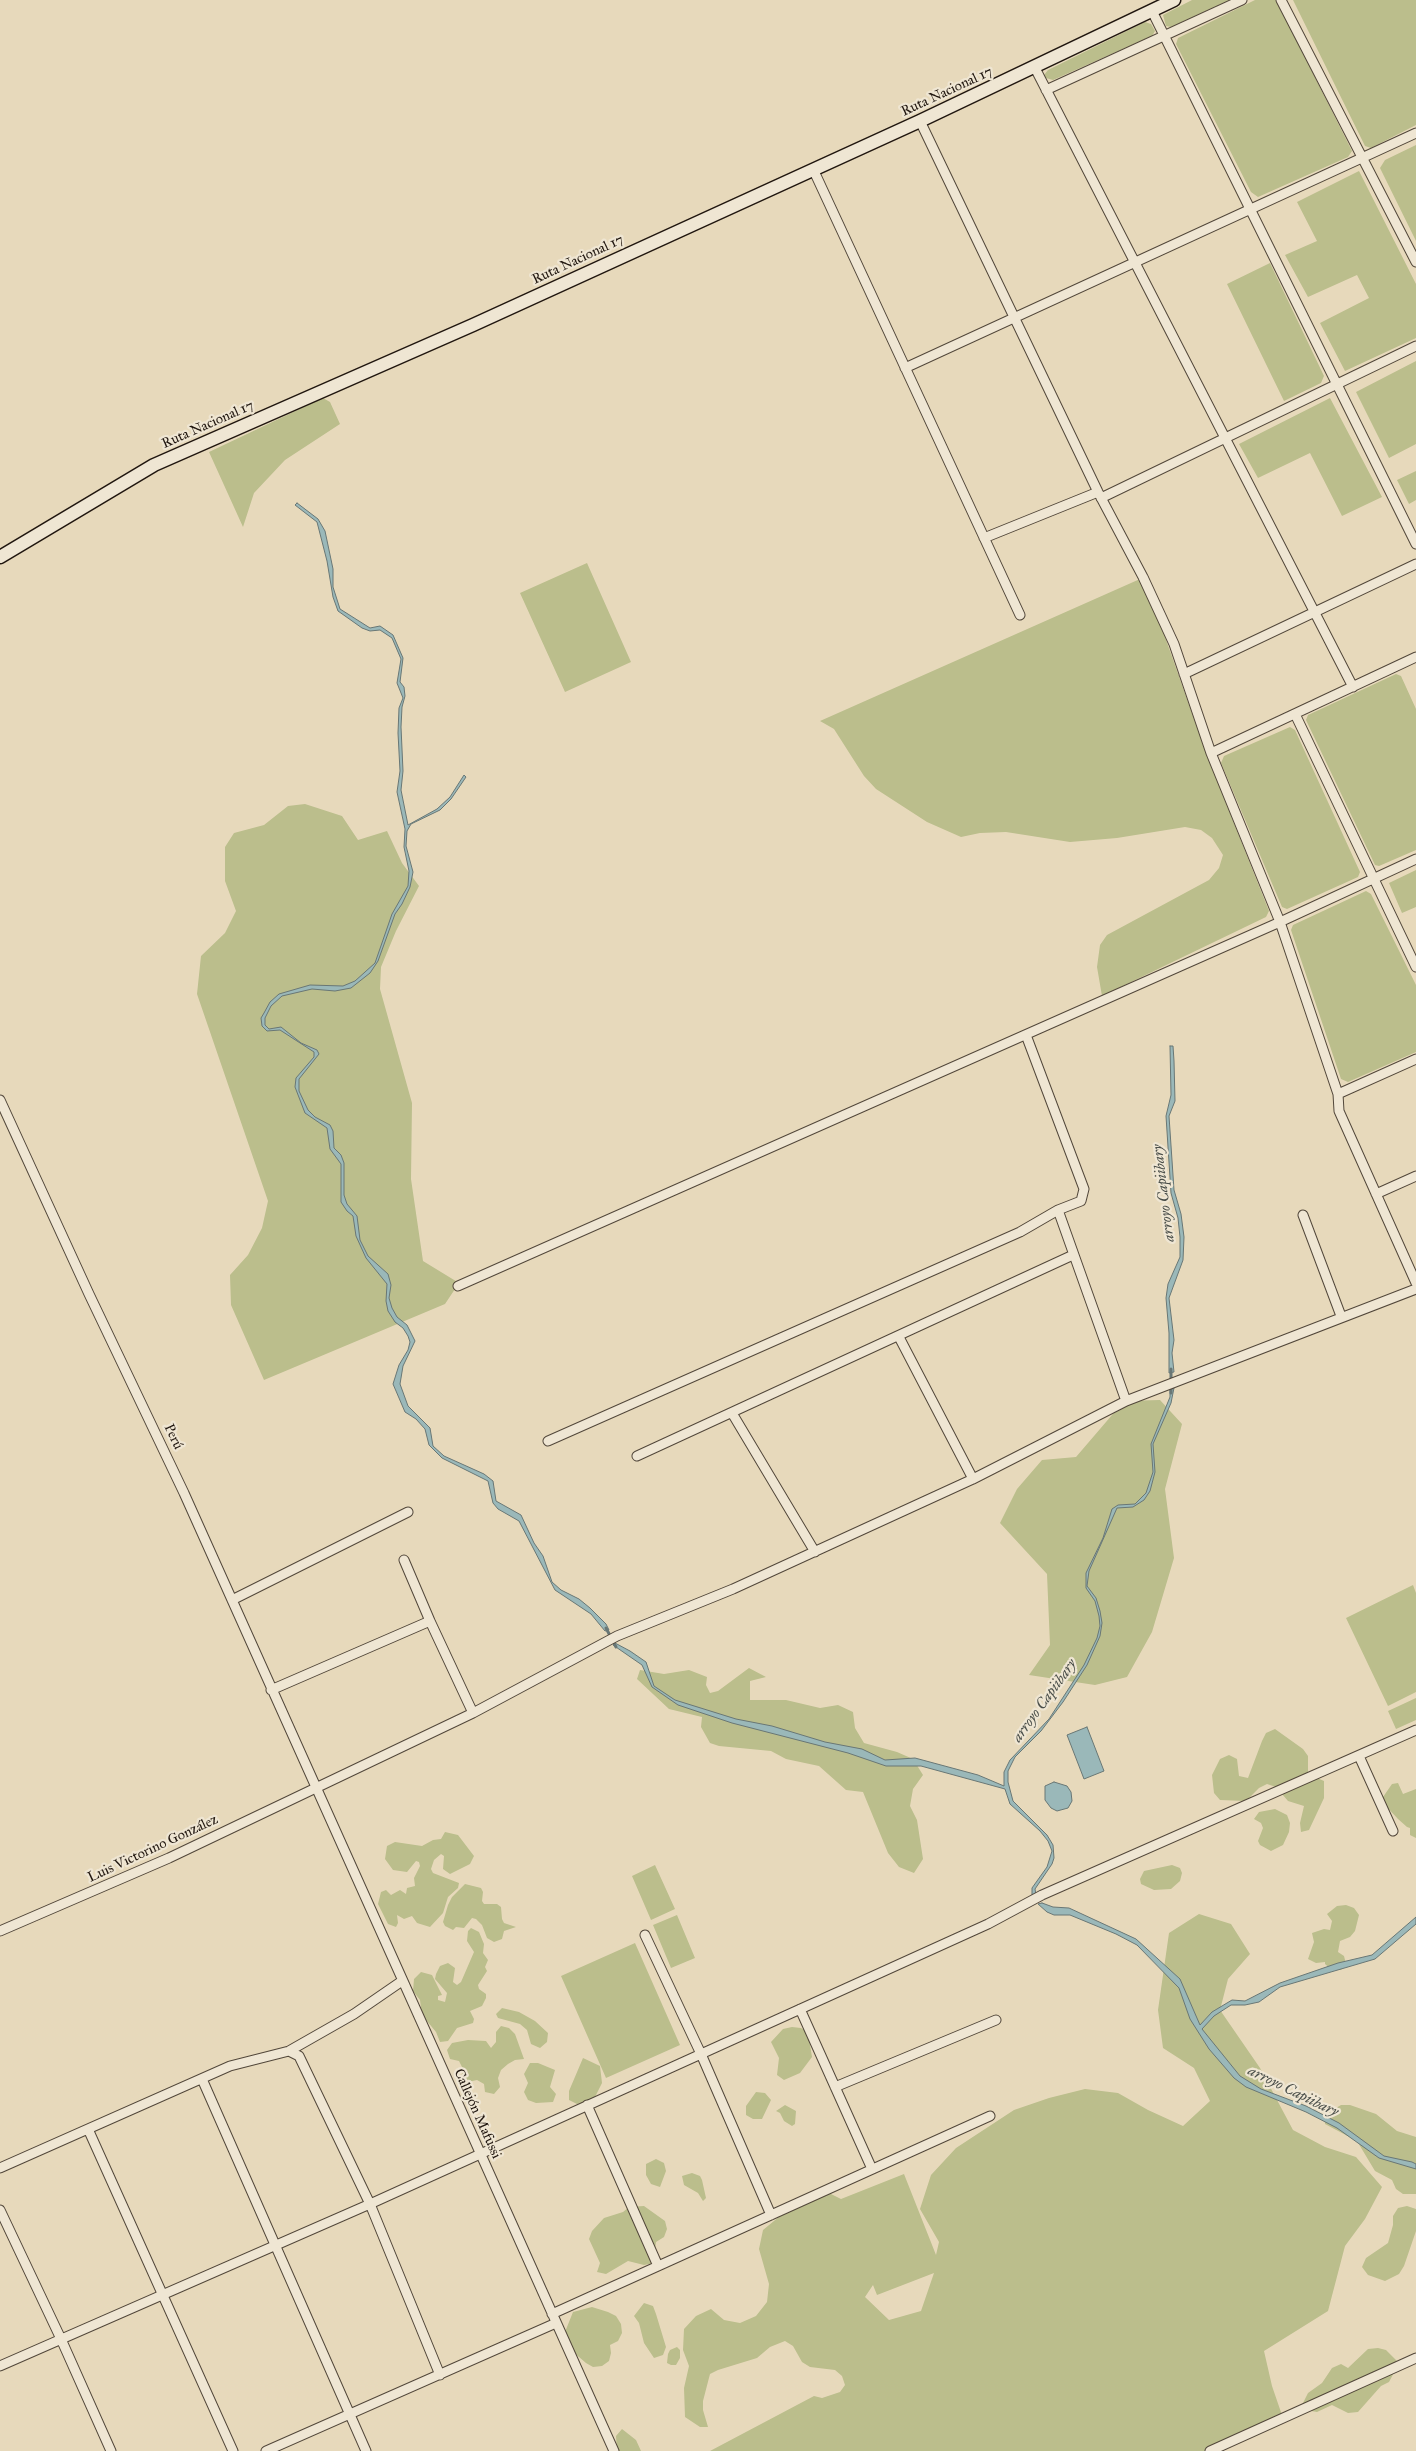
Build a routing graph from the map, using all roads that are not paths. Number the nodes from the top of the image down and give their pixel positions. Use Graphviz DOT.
graph roads {
  1 [pos="1174,0"];
  2 [pos="1242,0"];
  3 [pos="1281,0"];
  4 [pos="1152,10"];
  5 [pos="1165,36"];
  6 [pos="1035,68"];
  7 [pos="1046,90"];
  8 [pos="920,121"];
  9 [pos="1416,132"];
  10 [pos="1364,158"];
  11 [pos="813,168"];
  12 [pos="1251,210"];
  13 [pos="1416,262"];
  14 [pos="1135,263"];
  15 [pos="1013,318"];
  16 [pos="1416,346"];
  17 [pos="905,368"];
  18 [pos="1337,384"];
  19 [pos="1225,438"];
  20 [pos="1099,495"];
  21 [pos="984,538"];
  22 [pos="1416,544"];
  23 [pos="0,557"];
  24 [pos="1416,564"];
  25 [pos="1314,612"];
  26 [pos="1020,615"];
  27 [pos="1416,657"];
  28 [pos="1184,674"];
  29 [pos="1352,686"];
  30 [pos="1295,714"];
  31 [pos="1211,754"];
  32 [pos="1416,859"];
  33 [pos="1374,879"];
  34 [pos="1280,922"];
  35 [pos="1416,967"];
  36 [pos="1026,1034"];
  37 [pos="1416,1059"];
  38 [pos="1338,1094"];
  39 [pos="0,1100"];
  40 [pos="1416,1176"];
  41 [pos="1376,1194"];
  42 [pos="1058,1210"];
  43 [pos="1303,1215"];
  44 [pos="1073,1255"];
  45 [pos="1416,1283"];
  46 [pos="458,1286"];
  47 [pos="1416,1289"];
  48 [pos="1342,1316"];
  49 [pos="899,1337"];
  50 [pos="1126,1400"];
  51 [pos="732,1413"];
  52 [pos="548,1441"];
  53 [pos="637,1456"];
  54 [pos="973,1479"];
  55 [pos="408,1512"];
  56 [pos="815,1552"];
  57 [pos="404,1560"];
  58 [pos="232,1600"];
  59 [pos="430,1621"];
  60 [pos="271,1690"];
  61 [pos="472,1713"];
  62 [pos="1416,1730"];
  63 [pos="1359,1756"];
  64 [pos="316,1788"];
  65 [pos="1392,1831"];
  66 [pos="0,1931"];
  67 [pos="645,1935"];
  68 [pos="402,1981"];
  69 [pos="800,2009"];
  70 [pos="996,2020"];
  71 [pos="289,2051"];
  72 [pos="701,2054"];
  73 [pos="202,2079"];
  74 [pos="835,2087"];
  75 [pos="587,2105"];
  76 [pos="990,2116"];
  77 [pos="88,2129"];
  78 [pos="480,2153"];
  79 [pos="0,2168"];
  80 [pos="872,2170"];
  81 [pos="370,2204"];
  82 [pos="0,2210"];
  83 [pos="771,2215"];
  84 [pos="276,2244"];
  85 [pos="658,2266"];
  86 [pos="163,2294"];
  87 [pos="552,2314"];
  88 [pos="556,2323"];
  89 [pos="62,2339"];
  90 [pos="1416,2358"];
  91 [pos="0,2366"];
  92 [pos="440,2374"];
  93 [pos="350,2414"];
  94 [pos="111,2451"];
  95 [pos="233,2451"];
  96 [pos="266,2451"];
  97 [pos="366,2451"];
  98 [pos="614,2451"];
  99 [pos="1210,2451"];
  1 -- 4 [label="street, Ruta Nacional 17"];
  2 -- 5 [label="street"];
  3 -- 10 [label="street"];
  4 -- 5 [label="street"];
  4 -- 6 [label="street, Ruta Nacional 17"];
  5 -- 7 [label="street"];
  5 -- 12 [label="street"];
  6 -- 7 [label="street"];
  6 -- 8 [label="street, Ruta Nacional 17"];
  7 -- 14 [label="street"];
  8 -- 11 [label="street, Ruta Nacional 17"];
  8 -- 15 [label="street"];
  9 -- 10 [label="street"];
  10 -- 12 [label="street"];
  10 -- 13 [label="street"];
  11 -- 17 [label="street"];
  11 -- 23 [label="street, Ruta Nacional 17"];
  12 -- 14 [label="street"];
  12 -- 18 [label="street"];
  14 -- 15 [label="street"];
  14 -- 19 [label="street"];
  15 -- 17 [label="street"];
  15 -- 20 [label="street"];
  16 -- 18 [label="street"];
  17 -- 21 [label="street"];
  18 -- 19 [label="street"];
  18 -- 22 [label="street"];
  19 -- 20 [label="street"];
  19 -- 25 [label="street"];
  20 -- 21 [label="street"];
  20 -- 28 [label="street"];
  21 -- 26 [label="street"];
  24 -- 25 [label="street"];
  25 -- 28 [label="street"];
  25 -- 29 [label="street"];
  27 -- 29 [label="street"];
  28 -- 31 [label="street"];
  29 -- 30 [label="street"];
  30 -- 31 [label="street"];
  30 -- 33 [label="street"];
  31 -- 34 [label="street"];
  32 -- 33 [label="street"];
  33 -- 34 [label="street"];
  33 -- 35 [label="street"];
  34 -- 36 [label="street"];
  34 -- 38 [label="street"];
  36 -- 42 [label="street"];
  36 -- 46 [label="street"];
  37 -- 38 [label="street"];
  38 -- 41 [label="street"];
  39 -- 58 [label="street, Perú"];
  40 -- 41 [label="street"];
  41 -- 45 [label="street"];
  42 -- 44 [label="street"];
  42 -- 52 [label="street"];
  43 -- 48 [label="street"];
  44 -- 49 [label="street"];
  44 -- 50 [label="street"];
  47 -- 48 [label="street, Luis Victorino González"];
  48 -- 50 [label="street, Luis Victorino González"];
  49 -- 51 [label="street"];
  49 -- 54 [label="street"];
  50 -- 54 [label="street, Luis Victorino González"];
  51 -- 53 [label="street"];
  51 -- 56 [label="street"];
  54 -- 56 [label="street, Luis Victorino González"];
  55 -- 58 [label="street"];
  56 -- 61 [label="street, Luis Victorino González"];
  57 -- 59 [label="street"];
  58 -- 60 [label="street, Perú"];
  59 -- 60 [label="street"];
  59 -- 61 [label="street"];
  60 -- 64 [label="street, Perú"];
  61 -- 64 [label="street, Luis Victorino González"];
  62 -- 63 [label="street"];
  63 -- 65 [label="street"];
  63 -- 69 [label="street"];
  64 -- 66 [label="street, Luis Victorino González"];
  64 -- 68 [label="street, Callejón Mafussi"];
  67 -- 72 [label="street"];
  68 -- 71 [label="street"];
  68 -- 78 [label="street, Callejón Mafussi"];
  69 -- 72 [label="street"];
  69 -- 74 [label="street"];
  70 -- 74 [label="street"];
  71 -- 73 [label="street"];
  71 -- 81 [label="street"];
  72 -- 75 [label="street"];
  72 -- 83 [label="street"];
  73 -- 77 [label="street"];
  73 -- 84 [label="street"];
  74 -- 80 [label="street"];
  75 -- 78 [label="street"];
  75 -- 85 [label="street"];
  76 -- 80 [label="street"];
  77 -- 79 [label="street"];
  77 -- 86 [label="street"];
  78 -- 81 [label="street"];
  78 -- 87 [label="street, Callejón Mafussi"];
  80 -- 83 [label="street"];
  81 -- 84 [label="street"];
  81 -- 92 [label="street"];
  82 -- 89 [label="street"];
  83 -- 85 [label="street"];
  84 -- 86 [label="street"];
  84 -- 93 [label="street"];
  85 -- 87 [label="street"];
  86 -- 89 [label="street"];
  86 -- 95 [label="street"];
  87 -- 88 [label="street, Callejón Mafussi"];
  88 -- 92 [label="street"];
  88 -- 98 [label="street, Callejón Mafussi"];
  89 -- 91 [label="street"];
  89 -- 94 [label="street"];
  90 -- 99 [label="street"];
  92 -- 93 [label="street"];
  93 -- 96 [label="street"];
  93 -- 97 [label="street"];
}
